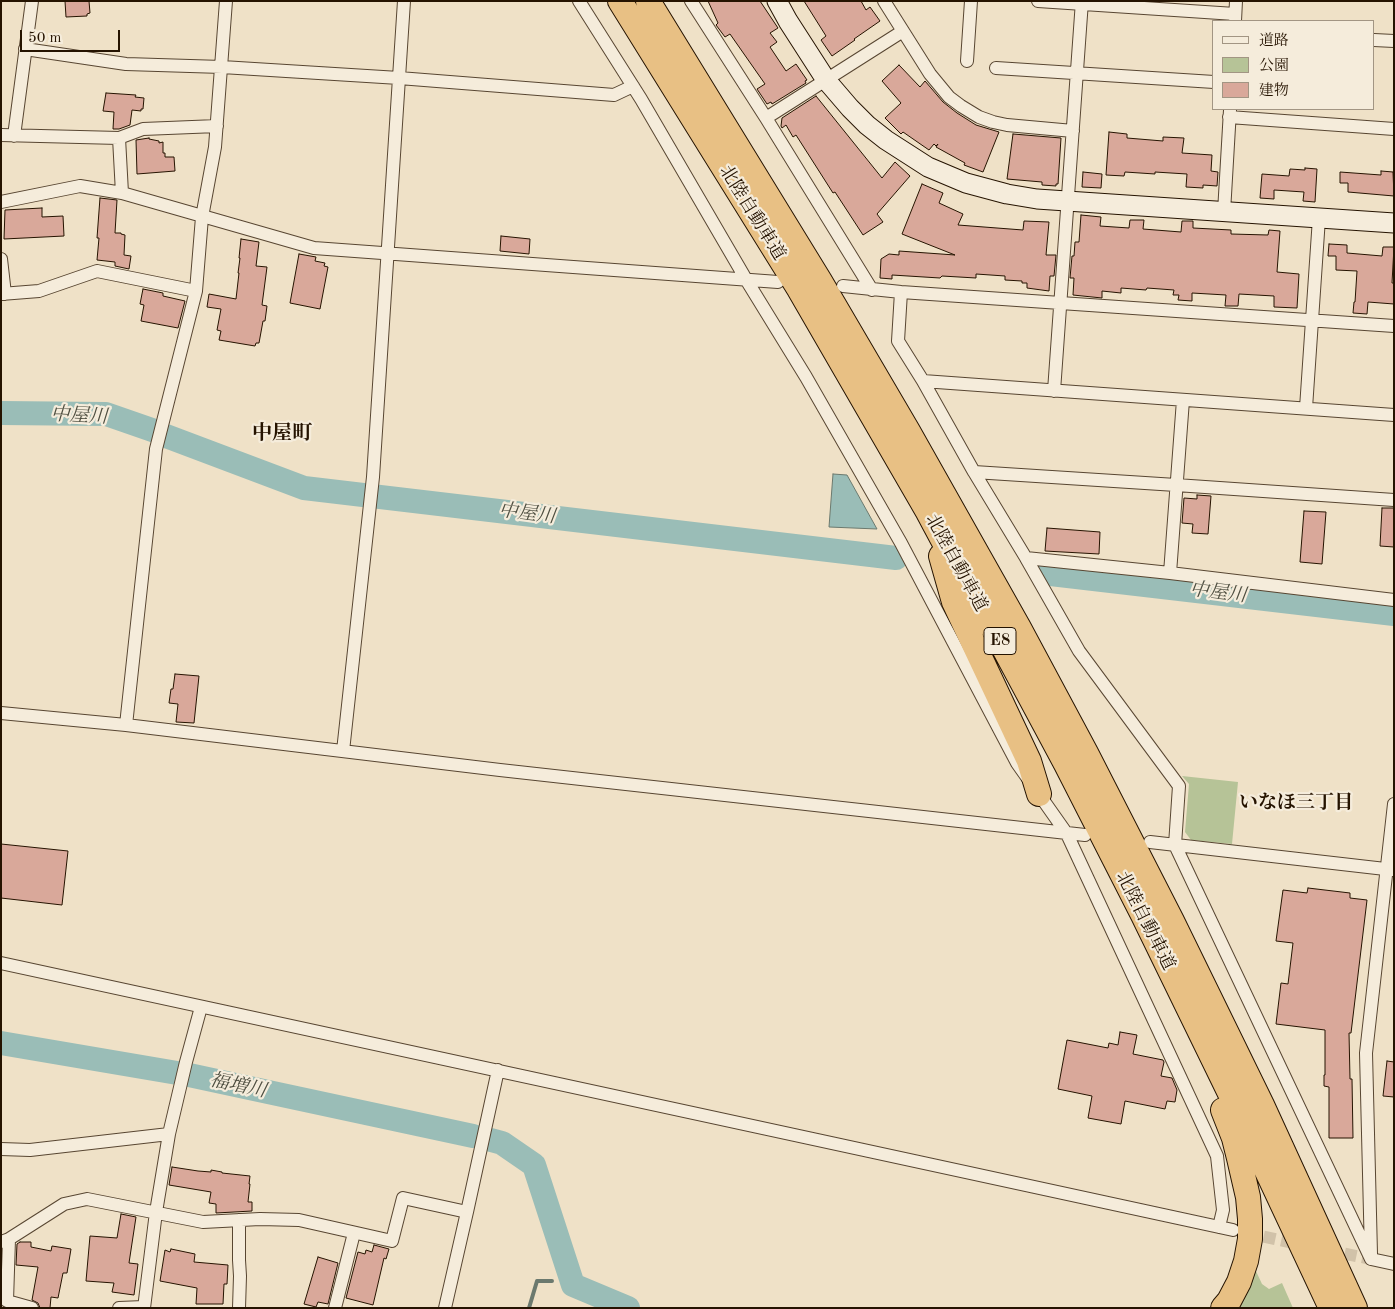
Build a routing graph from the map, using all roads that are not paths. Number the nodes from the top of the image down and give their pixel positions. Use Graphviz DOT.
graph roads {
  1 [pos="32,1"];
  2 [pos="226,1"];
  3 [pos="404,1"];
  4 [pos="579,1"];
  5 [pos="620,1"];
  6 [pos="648,1"];
  7 [pos="691,1"];
  8 [pos="777,1"];
  9 [pos="884,1"];
  10 [pos="971,1"];
  11 [pos="1038,1"];
  12 [pos="1082,2"];
  13 [pos="1235,12"];
  14 [pos="902,31"];
  15 [pos="1375,40"];
  16 [pos="1394,41"];
  17 [pos="25,49"];
  18 [pos="967,61"];
  19 [pos="222,67"];
  20 [pos="996,68"];
  21 [pos="1077,73"];
  22 [pos="398,78"];
  23 [pos="826,80"];
  24 [pos="1212,82"];
  25 [pos="633,86"];
  26 [pos="1230,113"];
  27 [pos="766,118"];
  28 [pos="217,126"];
  29 [pos="1394,129"];
  30 [pos="1073,131"];
  31 [pos="8,135"];
  32 [pos="119,138"];
  33 [pos="122,194"];
  34 [pos="1068,201"];
  35 [pos="1,202"];
  36 [pos="1224,212"];
  37 [pos="202,217"];
  38 [pos="1319,218"];
  39 [pos="1394,223"];
  40 [pos="388,253"];
  41 [pos="1,259"];
  42 [pos="747,280"];
  43 [pos="778,282"];
  44 [pos="843,286"];
  45 [pos="872,290"];
  46 [pos="196,292"];
  47 [pos="901,292"];
  48 [pos="3,294"];
  49 [pos="1060,303"];
  50 [pos="1312,320"];
  51 [pos="1394,326"];
  52 [pos="923,381"];
  53 [pos="1054,390"];
  54 [pos="1182,400"];
  55 [pos="1306,408"];
  56 [pos="1394,415"];
  57 [pos="974,472"];
  58 [pos="1176,485"];
  59 [pos="1394,500"];
  60 [pos="928,512"];
  61 [pos="1026,558"];
  62 [pos="1170,573"];
  63 [pos="1394,600"];
  64 [pos="1,713"];
  65 [pos="126,725"];
  66 [pos="343,751"];
  67 [pos="1066,764"];
  68 [pos="1039,794"];
  69 [pos="1394,804"];
  70 [pos="1067,834"];
  71 [pos="1085,835"];
  72 [pos="1150,842"];
  73 [pos="1175,845"];
  74 [pos="1390,870"];
  75 [pos="1,963"];
  76 [pos="201,1007"];
  77 [pos="498,1070"];
  78 [pos="169,1134"];
  79 [pos="1,1149"];
  80 [pos="156,1212"];
  81 [pos="467,1212"];
  82 [pos="238,1220"];
  83 [pos="1219,1227"];
  84 [pos="1233,1230"];
  85 [pos="354,1233"];
  86 [pos="5,1240"];
  87 [pos="1371,1259"];
  88 [pos="1394,1264"];
  89 [pos="144,1307"];
  90 [pos="32,1308"];
  91 [pos="119,1308"];
  92 [pos="240,1308"];
  93 [pos="335,1308"];
  94 [pos="446,1308"];
  95 [pos="1223,1308"];
  96 [pos="1331,1308"];
  97 [pos="1355,1308"];
  1 -- 17 [label="street"];
  2 -- 19 [label="street"];
  3 -- 22 [label="street"];
  4 -- 25 [label="street"];
  5 -- 60 [label="highway, 北陸自動車道 / E8"];
  6 -- 97 [label="highway, 北陸自動車道 / E8"];
  7 -- 27 [label="street"];
  8 -- 23 [label="street"];
  9 -- 14 [label="street"];
  10 -- 18 [label="street"];
  11 -- 12 [label="street"];
  12 -- 13 [label="street"];
  12 -- 21 [label="street"];
  14 -- 23 [label="street"];
  14 -- 30 [label="street"];
  15 -- 16 [label="street"];
  17 -- 19 [label="street"];
  17 -- 31 [label="street"];
  19 -- 22 [label="street"];
  19 -- 28 [label="street"];
  20 -- 21 [label="street"];
  21 -- 24 [label="street"];
  21 -- 30 [label="street"];
  22 -- 25 [label="street"];
  22 -- 40 [label="street"];
  23 -- 27 [label="street"];
  23 -- 34 [label="street"];
  25 -- 42 [label="street"];
  26 -- 29 [label="street"];
  26 -- 36 [label="street"];
  27 -- 45 [label="street"];
  28 -- 32 [label="street"];
  28 -- 37 [label="street"];
  30 -- 34 [label="street"];
  31 -- 32 [label="street"];
  32 -- 33 [label="street"];
  33 -- 35 [label="street"];
  33 -- 37 [label="street"];
  34 -- 36 [label="street"];
  34 -- 49 [label="street"];
  36 -- 38 [label="street"];
  37 -- 40 [label="street"];
  37 -- 46 [label="street"];
  38 -- 39 [label="street"];
  38 -- 50 [label="street"];
  40 -- 42 [label="street"];
  40 -- 66 [label="street"];
  41 -- 48 [label="street"];
  42 -- 43 [label="street"];
  42 -- 68 [label="street"];
  44 -- 45 [label="street"];
  45 -- 47 [label="street"];
  46 -- 48 [label="street"];
  46 -- 65 [label="street"];
  47 -- 49 [label="street"];
  47 -- 52 [label="street"];
  49 -- 50 [label="street"];
  49 -- 53 [label="street"];
  50 -- 51 [label="street"];
  50 -- 55 [label="street"];
  52 -- 53 [label="street"];
  52 -- 57 [label="street"];
  53 -- 54 [label="street"];
  54 -- 55 [label="street"];
  54 -- 58 [label="street"];
  55 -- 56 [label="street"];
  57 -- 58 [label="street"];
  57 -- 61 [label="street"];
  58 -- 59 [label="street"];
  58 -- 62 [label="street"];
  60 -- 67 [label="highway, 北陸自動車道 / E8"];
  60 -- 68 [label="highway"];
  61 -- 62 [label="street"];
  61 -- 73 [label="street"];
  62 -- 63 [label="street"];
  64 -- 65 [label="street"];
  65 -- 66 [label="street"];
  66 -- 70 [label="street"];
  67 -- 95 [label="highway"];
  67 -- 96 [label="highway, 北陸自動車道 / E8"];
  68 -- 70 [label="street"];
  69 -- 74 [label="street"];
  70 -- 71 [label="street"];
  70 -- 83 [label="street"];
  72 -- 73 [label="street"];
  73 -- 74 [label="street"];
  73 -- 87 [label="street"];
  74 -- 87 [label="street"];
  75 -- 76 [label="street"];
  76 -- 77 [label="street"];
  76 -- 78 [label="street"];
  77 -- 81 [label="street"];
  77 -- 83 [label="street"];
  78 -- 79 [label="street"];
  78 -- 80 [label="street"];
  80 -- 82 [label="street"];
  80 -- 86 [label="street"];
  80 -- 89 [label="street"];
  81 -- 85 [label="street"];
  81 -- 94 [label="street"];
  82 -- 85 [label="street"];
  82 -- 92 [label="street"];
  83 -- 84 [label="street"];
  85 -- 93 [label="street"];
  86 -- 90 [label="street"];
  87 -- 88 [label="street"];
  89 -- 91 [label="street"];
}
